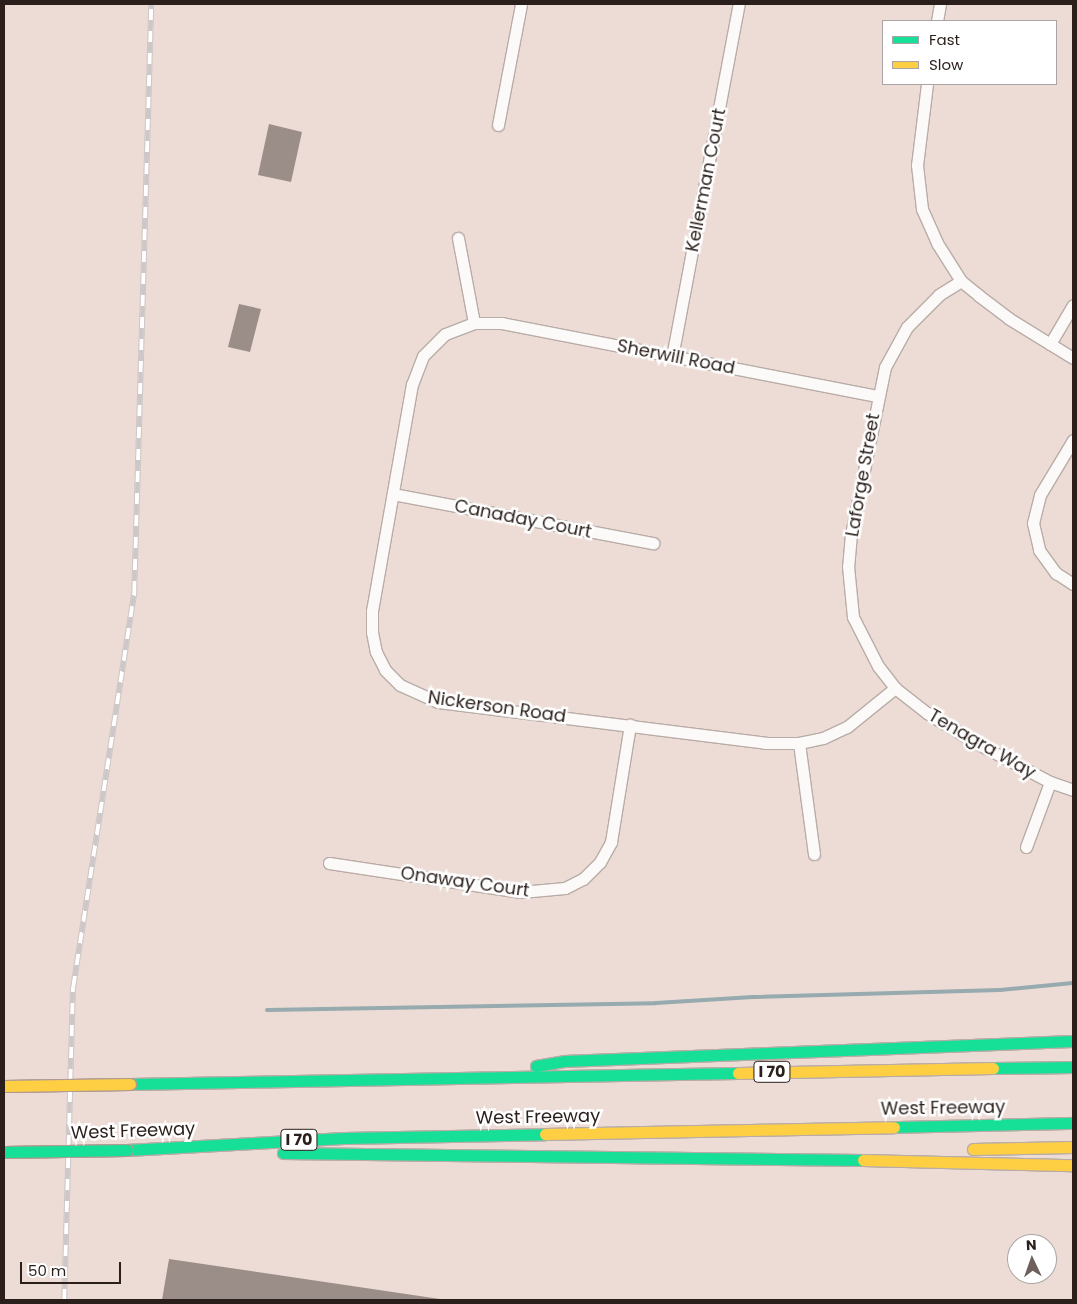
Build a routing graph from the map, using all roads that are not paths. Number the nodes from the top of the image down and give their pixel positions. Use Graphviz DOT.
graph roads {
  1 [pos="520,4"];
  2 [pos="739,4"];
  3 [pos="940,4"];
  4 [pos="937,20"];
  5 [pos="927,85"];
  6 [pos="498,126"];
  7 [pos="458,238"];
  8 [pos="961,281"];
  9 [pos="1073,305"];
  10 [pos="474,322"];
  11 [pos="1050,344"];
  12 [pos="672,357"];
  13 [pos="1073,358"];
  14 [pos="876,396"];
  15 [pos="1073,440"];
  16 [pos="393,494"];
  17 [pos="653,543"];
  18 [pos="1073,584"];
  19 [pos="895,688"];
  20 [pos="630,725"];
  21 [pos="799,743"];
  22 [pos="1050,782"];
  23 [pos="1073,790"];
  24 [pos="1026,847"];
  25 [pos="814,854"];
  26 [pos="330,863"];
  27 [pos="1073,1041"];
  28 [pos="1073,1067"];
  29 [pos="470,1077"];
  30 [pos="4,1086"];
  31 [pos="1073,1123"];
  32 [pos="1073,1147"];
  33 [pos="127,1150"];
  34 [pos="4,1152"];
  35 [pos="724,1157"];
  36 [pos="1073,1165"];
  1 -- 6 [label="street"];
  2 -- 12 [label="street, Kellerman Court"];
  3 -- 4 [label="street"];
  5 -- 8 [label="street"];
  7 -- 10 [label="street"];
  8 -- 11 [label="street"];
  8 -- 14 [label="street, Laforge Street"];
  9 -- 11 [label="street"];
  10 -- 12 [label="street, Sherwill Road"];
  10 -- 16 [label="street, Nickerson Road"];
  11 -- 13 [label="street"];
  12 -- 14 [label="street, Sherwill Road"];
  14 -- 19 [label="street, Laforge Street"];
  15 -- 18 [label="street"];
  16 -- 17 [label="street, Canaday Court"];
  16 -- 20 [label="street, Nickerson Road"];
  19 -- 21 [label="street, Nickerson Road"];
  19 -- 22 [label="street, Tenagra Way"];
  20 -- 21 [label="street, Nickerson Road"];
  20 -- 26 [label="street, Onaway Court"];
  21 -- 25 [label="street"];
  22 -- 23 [label="street, Tenagra Way"];
  22 -- 24 [label="street"];
  27 -- 29 [label="highway"];
  28 -- 29 [label="highway, I 70"];
  29 -- 30 [label="highway, I 70, bridge"];
  31 -- 33 [label="highway, West Freeway / I 70"];
  32 -- 35 [label="highway"];
  33 -- 34 [label="highway, West Freeway / I 70, bridge"];
  33 -- 35 [label="highway"];
  35 -- 36 [label="highway"];
}
